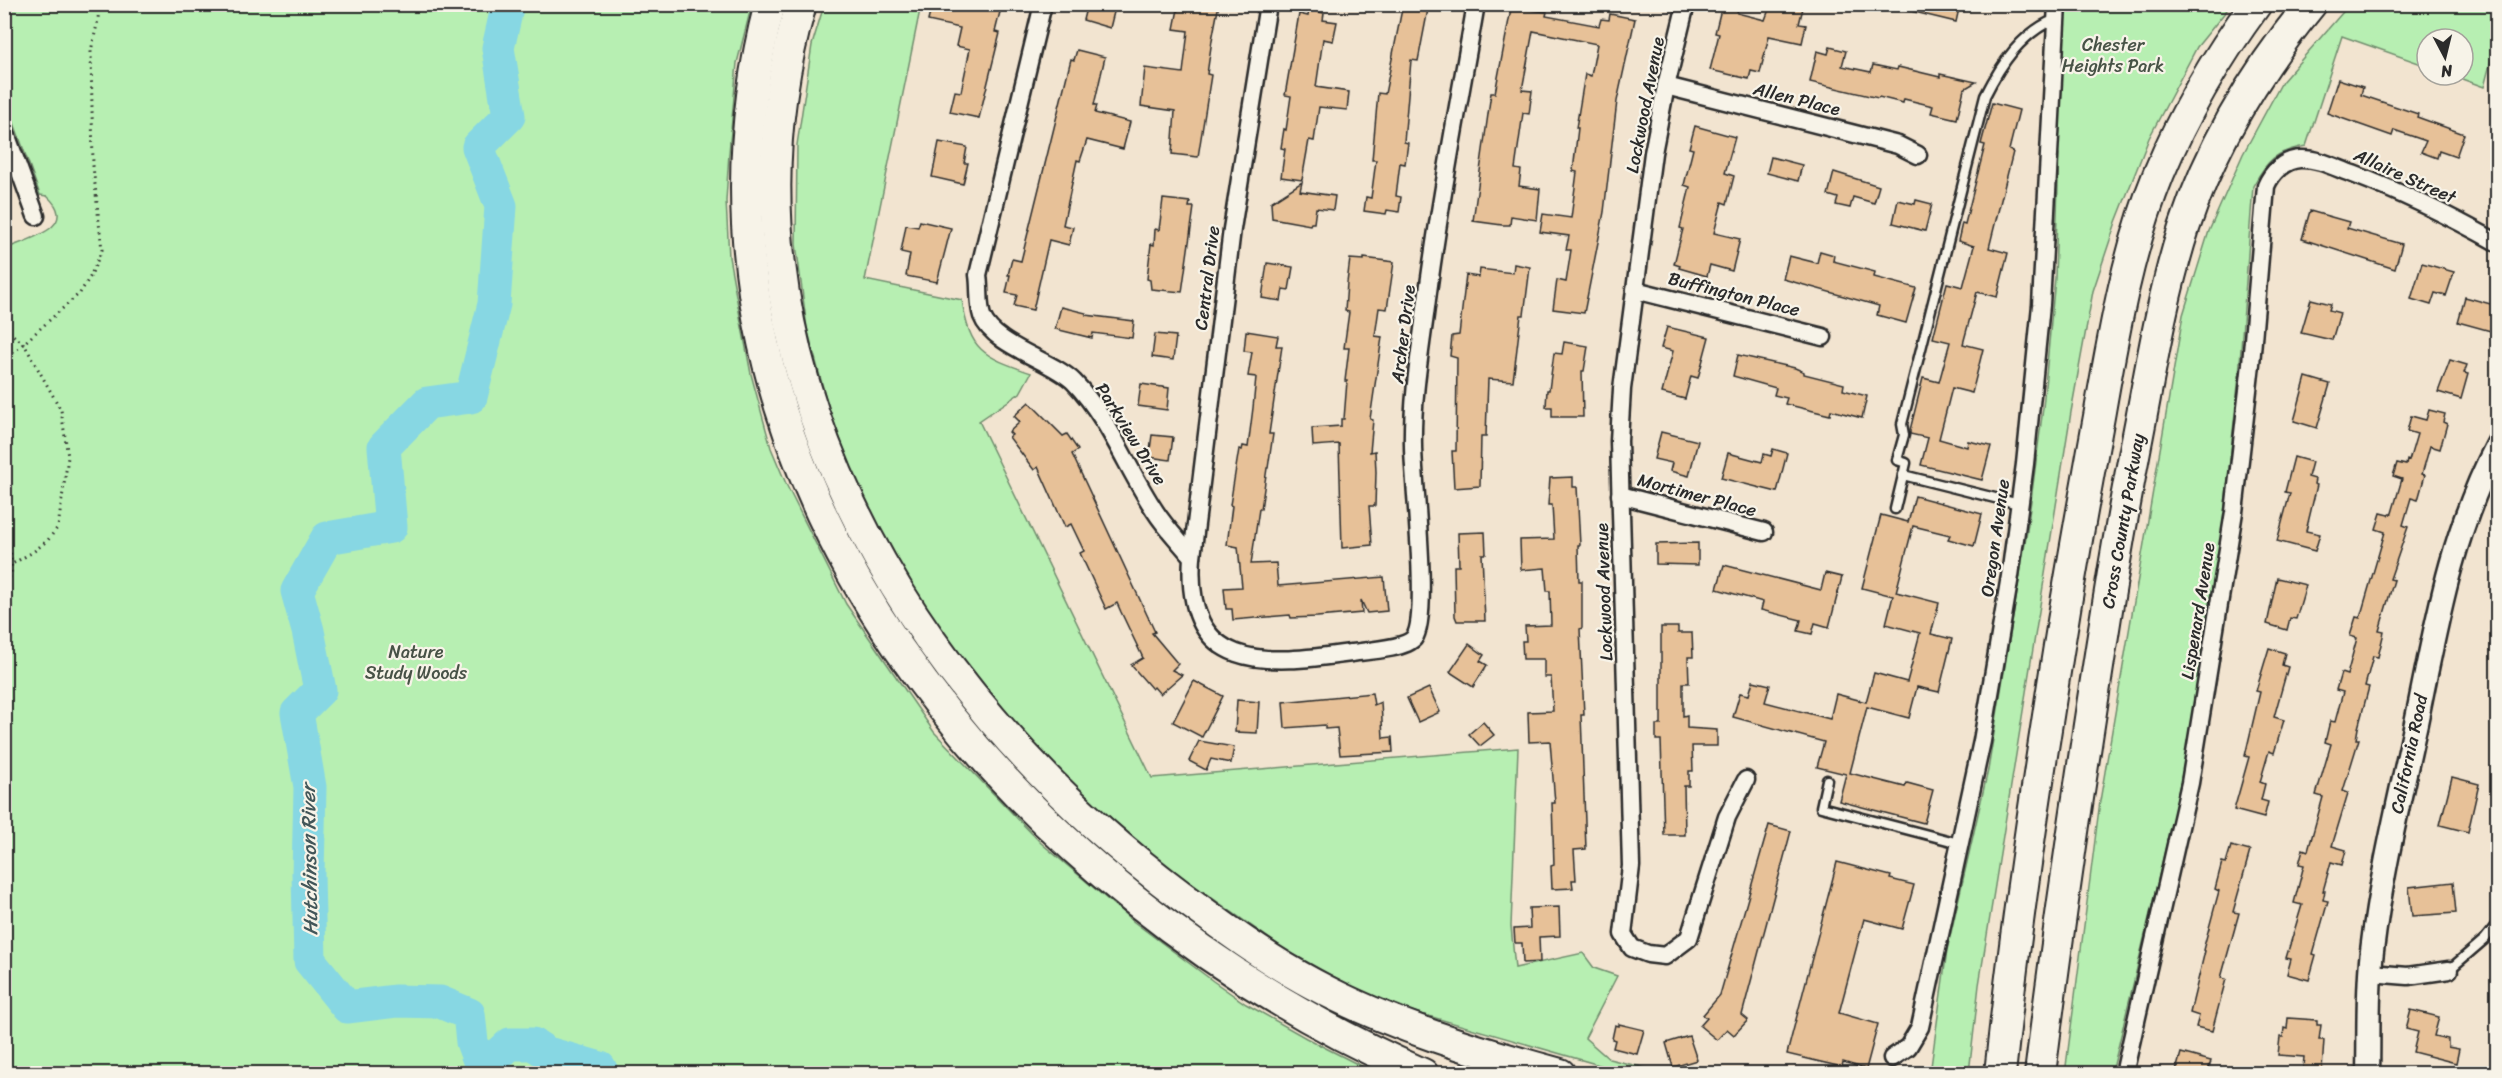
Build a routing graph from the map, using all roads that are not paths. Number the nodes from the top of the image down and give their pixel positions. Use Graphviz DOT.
graph roads {
  1 [pos="770,4"];
  2 [pos="801,4"];
  3 [pos="1043,4"];
  4 [pos="1268,4"];
  5 [pos="1476,4"];
  6 [pos="1686,4"];
  7 [pos="2256,4"];
  8 [pos="2311,4"];
  9 [pos="2056,12"];
  10 [pos="1666,86"];
  11 [pos="4,128"];
  12 [pos="1918,154"];
  13 [pos="2292,160"];
  14 [pos="36,216"];
  15 [pos="2498,243"];
  16 [pos="1635,290"];
  17 [pos="1823,337"];
  18 [pos="2498,444"];
  19 [pos="1904,475"];
  20 [pos="1620,495"];
  21 [pos="2019,504"];
  22 [pos="1895,509"];
  23 [pos="1764,532"];
  24 [pos="1192,557"];
  25 [pos="1746,780"];
  26 [pos="1827,780"];
  27 [pos="1959,843"];
  28 [pos="2497,924"];
  29 [pos="2449,970"];
  30 [pos="2370,973"];
  31 [pos="1892,1058"];
  32 [pos="1423,1074"];
  33 [pos="1560,1074"];
  34 [pos="2000,1074"];
  35 [pos="2040,1074"];
  36 [pos="2124,1074"];
  37 [pos="2368,1074"];
  1 -- 32 [label="highway"];
  2 -- 33 [label="highway"];
  3 -- 24 [label="street, Parkview Drive"];
  4 -- 24 [label="street, Central Drive"];
  5 -- 24 [label="street, Archer Drive"];
  6 -- 10 [label="street, Lockwood Avenue"];
  7 -- 34 [label="highway"];
  8 -- 35 [label="highway, Cross County Parkway"];
  9 -- 19 [label="lane"];
  9 -- 21 [label="street, Oregon Avenue"];
  10 -- 12 [label="street, Allen Place"];
  10 -- 16 [label="street, Lockwood Avenue"];
  11 -- 14 [label="street"];
  13 -- 15 [label="street, Allaire Street"];
  13 -- 36 [label="street, Lispenard Avenue"];
  16 -- 17 [label="street, Buffington Place"];
  16 -- 20 [label="street, Lockwood Avenue"];
  18 -- 30 [label="main road, California Road"];
  19 -- 21 [label="lane"];
  19 -- 22 [label="lane"];
  20 -- 23 [label="street, Mortimer Place"];
  20 -- 25 [label="street, Lockwood Avenue"];
  21 -- 27 [label="street, Oregon Avenue"];
  26 -- 27 [label="lane"];
  27 -- 31 [label="street, Oregon Avenue"];
  28 -- 29 [label="lane"];
  29 -- 30 [label="street"];
  30 -- 37 [label="main road, California Road"];
}
